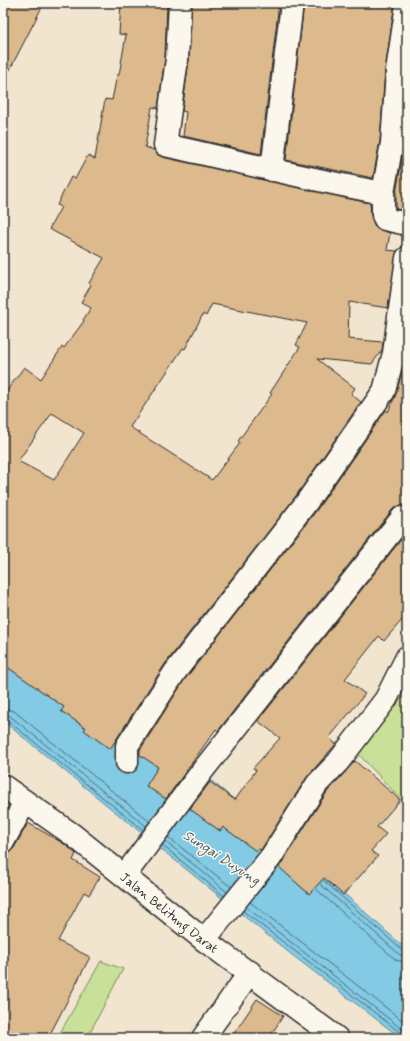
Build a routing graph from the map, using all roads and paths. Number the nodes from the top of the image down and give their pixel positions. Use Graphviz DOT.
graph roads {
  1 [pos="180,3"];
  2 [pos="292,3"];
  3 [pos="407,4"];
  4 [pos="272,170"];
  5 [pos="382,193"];
  6 [pos="407,224"];
  7 [pos="407,258"];
  8 [pos="402,518"];
  9 [pos="407,657"];
  10 [pos="127,762"];
  11 [pos="3,786"];
  12 [pos="25,802"];
  13 [pos="3,842"];
  14 [pos="125,875"];
  15 [pos="204,940"];
  16 [pos="250,972"];
  17 [pos="203,1038"];
  18 [pos="337,1038"];
  1 -- 4 [label="street"];
  2 -- 4 [label="street"];
  3 -- 5 [label="street"];
  4 -- 5 [label="street"];
  5 -- 6 [label="street"];
  7 -- 10 [label="street"];
  8 -- 14 [label="street"];
  9 -- 15 [label="street"];
  11 -- 12 [label="street, Jalan Belitung Darat"];
  12 -- 13 [label="street"];
  12 -- 14 [label="street, Jalan Belitung Darat"];
  14 -- 15 [label="street, Jalan Belitung Darat"];
  15 -- 16 [label="street, Jalan Belitung Darat"];
  16 -- 17 [label="street"];
  16 -- 18 [label="street, Jalan Belitung Darat"];
}
